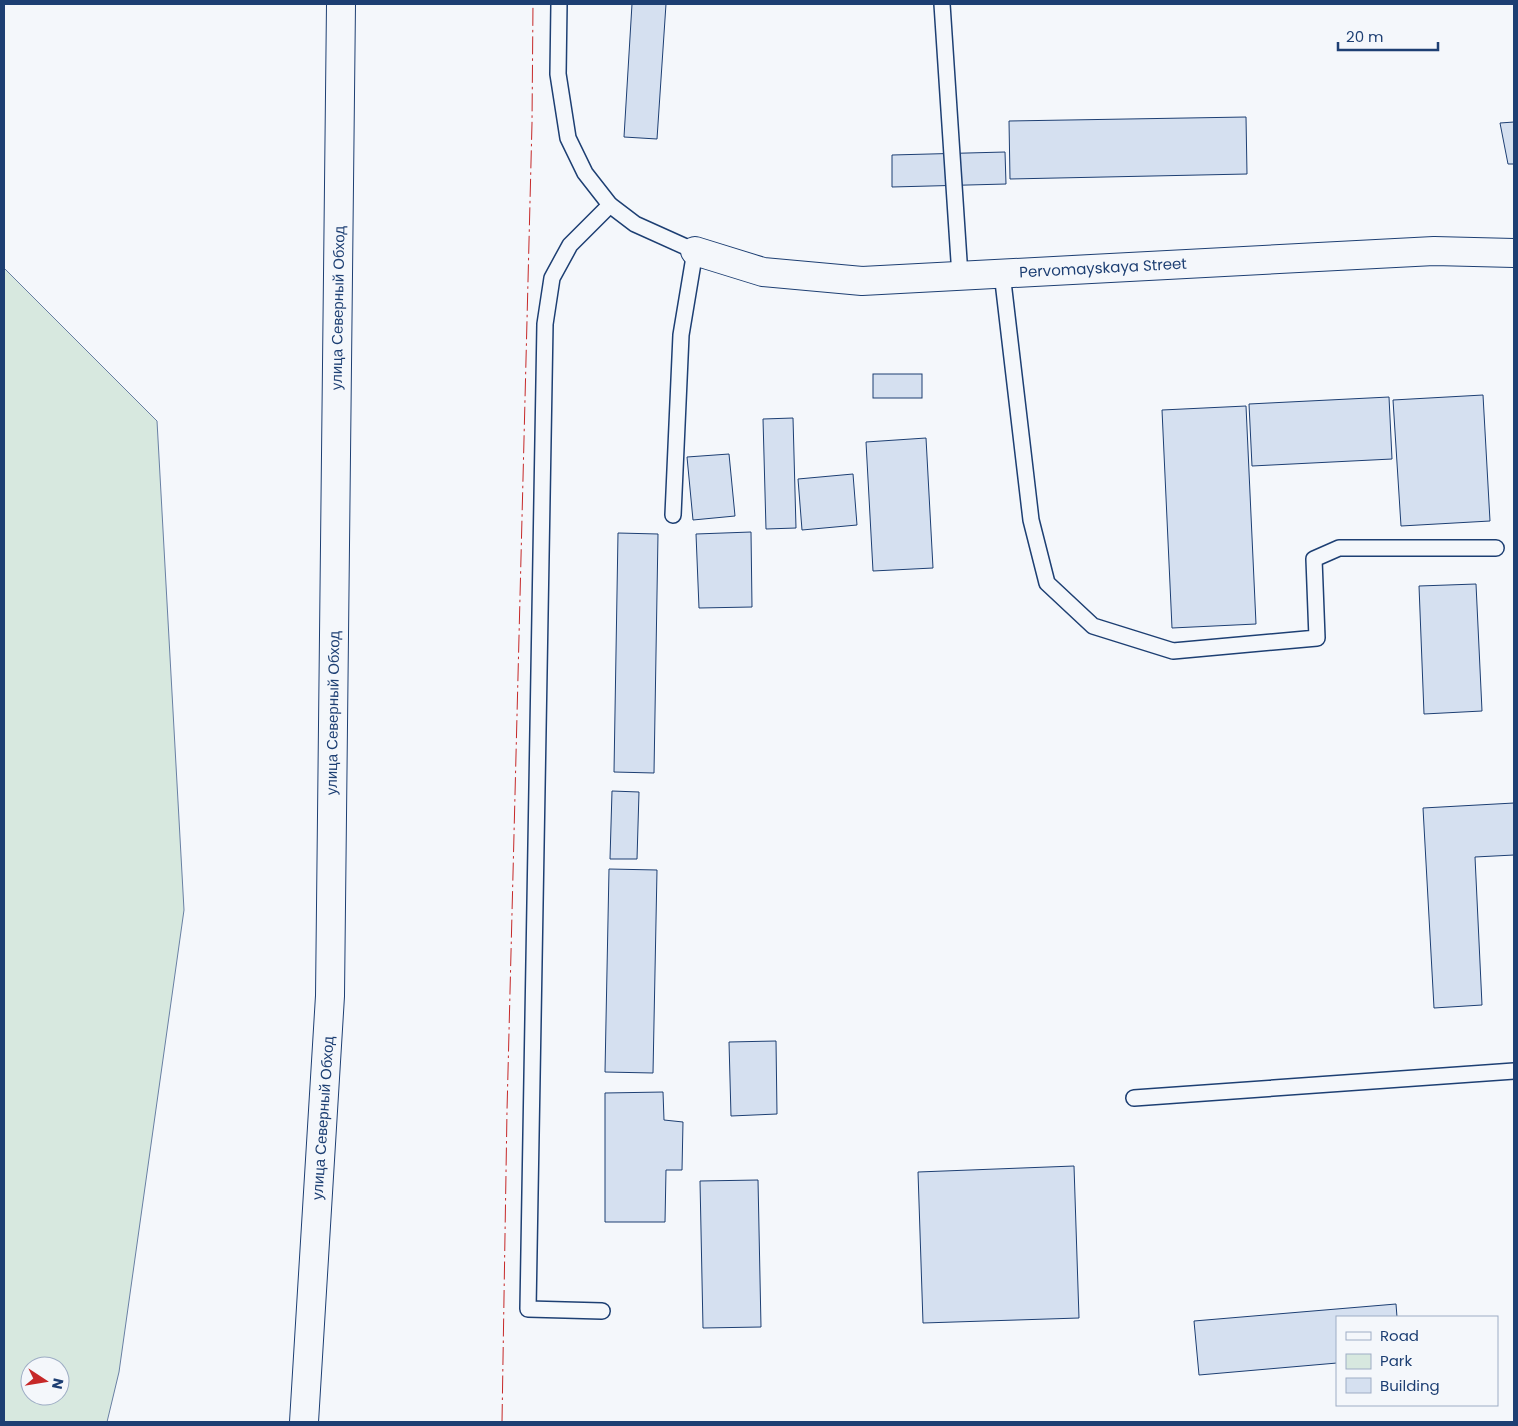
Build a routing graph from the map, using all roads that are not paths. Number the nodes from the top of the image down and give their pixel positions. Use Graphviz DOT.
graph roads {
  1 [pos="341,4"];
  2 [pos="559,4"];
  3 [pos="942,4"];
  4 [pos="610,205"];
  5 [pos="695,251"];
  6 [pos="1514,252"];
  7 [pos="1002,273"];
  8 [pos="960,276"];
  9 [pos="673,515"];
  10 [pos="1496,548"];
  11 [pos="1514,1070"];
  12 [pos="1134,1098"];
  13 [pos="602,1311"];
  14 [pos="304,1422"];
  1 -- 14 [label="main road, улица Северный Обход"];
  2 -- 4 [label="lane"];
  3 -- 8 [label="lane"];
  4 -- 5 [label="lane"];
  4 -- 13 [label="lane"];
  5 -- 8 [label="main road, Pervomayskaya Street"];
  5 -- 9 [label="lane"];
  6 -- 7 [label="main road, Pervomayskaya Street"];
  7 -- 8 [label="main road, Pervomayskaya Street"];
  7 -- 10 [label="lane"];
  11 -- 12 [label="lane"];
}
